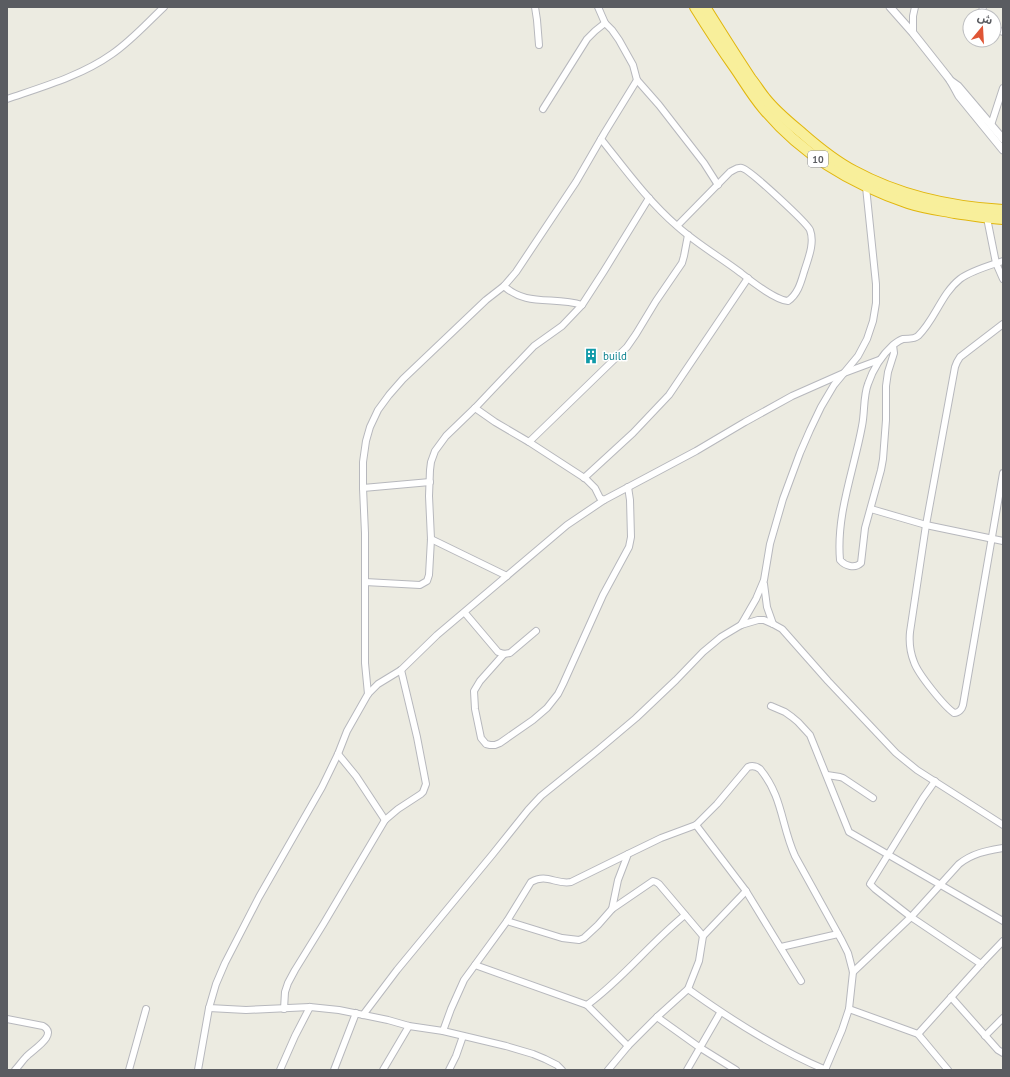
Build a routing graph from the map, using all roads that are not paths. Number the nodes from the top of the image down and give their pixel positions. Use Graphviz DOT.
graph roads {
  1 [pos="164,7"];
  2 [pos="535,7"];
  3 [pos="598,7"];
  4 [pos="695,7"];
  5 [pos="705,7"];
  6 [pos="890,7"];
  7 [pos="915,7"];
  8 [pos="606,24"];
  9 [pos="913,33"];
  10 [pos="539,45"];
  11 [pos="637,80"];
  12 [pos="951,81"];
  13 [pos="1003,88"];
  14 [pos="7,99"];
  15 [pos="543,109"];
  16 [pos="991,125"];
  17 [pos="601,139"];
  18 [pos="1003,139"];
  19 [pos="1003,150"];
  20 [pos="718,185"];
  21 [pos="866,187"];
  22 [pos="649,198"];
  23 [pos="1003,210"];
  24 [pos="987,218"];
  25 [pos="1003,219"];
  26 [pos="677,226"];
  27 [pos="688,235"];
  28 [pos="1003,261"];
  29 [pos="996,263"];
  30 [pos="748,278"];
  31 [pos="1003,279"];
  32 [pos="504,286"];
  33 [pos="582,304"];
  34 [pos="1003,324"];
  35 [pos="893,346"];
  36 [pos="879,360"];
  37 [pos="844,373"];
  38 [pos="475,408"];
  39 [pos="529,442"];
  40 [pos="1003,474"];
  41 [pos="584,478"];
  42 [pos="430,482"];
  43 [pos="628,487"];
  44 [pos="363,488"];
  45 [pos="604,500"];
  46 [pos="871,509"];
  47 [pos="926,524"];
  48 [pos="431,539"];
  49 [pos="992,539"];
  50 [pos="1003,541"];
  51 [pos="507,576"];
  52 [pos="764,580"];
  53 [pos="365,582"];
  54 [pos="465,613"];
  55 [pos="773,624"];
  56 [pos="741,625"];
  57 [pos="536,631"];
  58 [pos="504,654"];
  59 [pos="401,670"];
  60 [pos="368,694"];
  61 [pos="771,706"];
  62 [pos="338,754"];
  63 [pos="827,775"];
  64 [pos="935,781"];
  65 [pos="873,798"];
  66 [pos="385,820"];
  67 [pos="696,825"];
  68 [pos="1003,825"];
  69 [pos="1003,848"];
  70 [pos="628,854"];
  71 [pos="888,855"];
  72 [pos="940,885"];
  73 [pos="746,891"];
  74 [pos="612,909"];
  75 [pos="685,915"];
  76 [pos="911,917"];
  77 [pos="507,921"];
  78 [pos="1003,921"];
  79 [pos="838,934"];
  80 [pos="703,936"];
  81 [pos="1003,940"];
  82 [pos="781,947"];
  83 [pos="981,964"];
  84 [pos="475,965"];
  85 [pos="853,972"];
  86 [pos="801,980"];
  87 [pos="688,989"];
  88 [pos="951,998"];
  89 [pos="587,1005"];
  90 [pos="310,1007"];
  91 [pos="209,1008"];
  92 [pos="284,1009"];
  93 [pos="849,1009"];
  94 [pos="146,1010"];
  95 [pos="356,1013"];
  96 [pos="720,1013"];
  97 [pos="363,1015"];
  98 [pos="658,1017"];
  99 [pos="1003,1018"];
  100 [pos="7,1019"];
  101 [pos="409,1026"];
  102 [pos="443,1031"];
  103 [pos="918,1034"];
  104 [pos="463,1036"];
  105 [pos="985,1036"];
  106 [pos="628,1046"];
  107 [pos="700,1047"];
  108 [pos="1003,1053"];
  109 [pos="15,1070"];
  110 [pos="129,1070"];
  111 [pos="198,1070"];
  112 [pos="280,1070"];
  113 [pos="334,1070"];
  114 [pos="383,1070"];
  115 [pos="448,1070"];
  116 [pos="562,1070"];
  117 [pos="608,1070"];
  118 [pos="687,1070"];
  119 [pos="736,1070"];
  120 [pos="825,1070"];
  121 [pos="948,1070"];
  1 -- 14 [label="street"];
  2 -- 10 [label="street"];
  3 -- 8 [label="street"];
  4 -- 21 [label="highway, 10"];
  5 -- 23 [label="highway, 10"];
  6 -- 9 [label="street"];
  7 -- 9 [label="street"];
  8 -- 11 [label="street"];
  8 -- 15 [label="street"];
  9 -- 12 [label="street"];
  11 -- 17 [label="street"];
  11 -- 20 [label="street"];
  12 -- 16 [label="street"];
  12 -- 19 [label="street"];
  13 -- 16 [label="street"];
  16 -- 18 [label="street"];
  17 -- 22 [label="street"];
  17 -- 32 [label="street"];
  20 -- 26 [label="street"];
  20 -- 30 [label="street"];
  21 -- 24 [label="highway, 10"];
  21 -- 37 [label="street"];
  22 -- 26 [label="street"];
  22 -- 33 [label="street"];
  24 -- 25 [label="highway, 10"];
  24 -- 29 [label="street"];
  26 -- 27 [label="street"];
  27 -- 30 [label="street"];
  27 -- 39 [label="street"];
  28 -- 29 [label="street"];
  29 -- 31 [label="street"];
  29 -- 35 [label="street"];
  30 -- 41 [label="street"];
  32 -- 33 [label="street"];
  32 -- 44 [label="street"];
  33 -- 38 [label="street"];
  34 -- 47 [label="street"];
  35 -- 36 [label="street"];
  35 -- 46 [label="street"];
  36 -- 37 [label="street"];
  36 -- 46 [label="street"];
  37 -- 43 [label="street"];
  37 -- 52 [label="street"];
  38 -- 39 [label="street"];
  38 -- 42 [label="street"];
  39 -- 41 [label="street"];
  40 -- 49 [label="street"];
  41 -- 45 [label="street"];
  42 -- 44 [label="street"];
  42 -- 48 [label="street"];
  43 -- 45 [label="street"];
  43 -- 58 [label="street"];
  44 -- 53 [label="street"];
  45 -- 51 [label="street"];
  46 -- 47 [label="street"];
  47 -- 49 [label="street"];
  47 -- 49 [label="street"];
  48 -- 51 [label="street"];
  48 -- 53 [label="street"];
  49 -- 50 [label="street"];
  51 -- 54 [label="street"];
  52 -- 55 [label="street"];
  52 -- 56 [label="street"];
  53 -- 60 [label="street"];
  54 -- 58 [label="street"];
  54 -- 59 [label="street"];
  55 -- 56 [label="street"];
  55 -- 64 [label="street"];
  56 -- 97 [label="street"];
  57 -- 58 [label="street"];
  59 -- 60 [label="street"];
  59 -- 66 [label="street"];
  60 -- 62 [label="street"];
  61 -- 63 [label="street"];
  62 -- 66 [label="street"];
  62 -- 91 [label="street"];
  63 -- 65 [label="street"];
  63 -- 71 [label="street"];
  64 -- 68 [label="street"];
  64 -- 71 [label="street"];
  66 -- 92 [label="street"];
  67 -- 70 [label="street"];
  67 -- 73 [label="street"];
  67 -- 79 [label="street"];
  69 -- 72 [label="street"];
  70 -- 74 [label="street"];
  70 -- 77 [label="street"];
  71 -- 72 [label="street"];
  71 -- 76 [label="street"];
  72 -- 76 [label="street"];
  72 -- 78 [label="street"];
  73 -- 80 [label="street"];
  73 -- 82 [label="street"];
  74 -- 75 [label="street"];
  74 -- 77 [label="street"];
  75 -- 80 [label="street"];
  75 -- 89 [label="street"];
  76 -- 83 [label="street"];
  76 -- 85 [label="street"];
  77 -- 84 [label="street"];
  79 -- 82 [label="street"];
  79 -- 85 [label="street"];
  80 -- 87 [label="street"];
  81 -- 83 [label="street"];
  82 -- 86 [label="street"];
  83 -- 88 [label="street"];
  84 -- 89 [label="street"];
  84 -- 102 [label="street"];
  85 -- 93 [label="street"];
  87 -- 96 [label="street"];
  87 -- 98 [label="street"];
  88 -- 103 [label="street"];
  88 -- 105 [label="street"];
  89 -- 106 [label="street"];
  90 -- 92 [label="street"];
  90 -- 95 [label="street"];
  90 -- 112 [label="street"];
  91 -- 92 [label="street"];
  91 -- 111 [label="street"];
  93 -- 103 [label="street"];
  93 -- 120 [label="street"];
  94 -- 110 [label="street"];
  95 -- 97 [label="street"];
  95 -- 113 [label="street"];
  96 -- 107 [label="street"];
  96 -- 120 [label="street"];
  97 -- 101 [label="street"];
  98 -- 106 [label="street"];
  98 -- 107 [label="street"];
  99 -- 105 [label="street"];
  100 -- 109 [label="street"];
  101 -- 102 [label="street"];
  101 -- 114 [label="street"];
  102 -- 104 [label="street"];
  103 -- 121 [label="street"];
  104 -- 115 [label="street"];
  104 -- 116 [label="street"];
  105 -- 108 [label="street"];
  106 -- 117 [label="street"];
  107 -- 118 [label="street"];
  107 -- 119 [label="street"];
}
